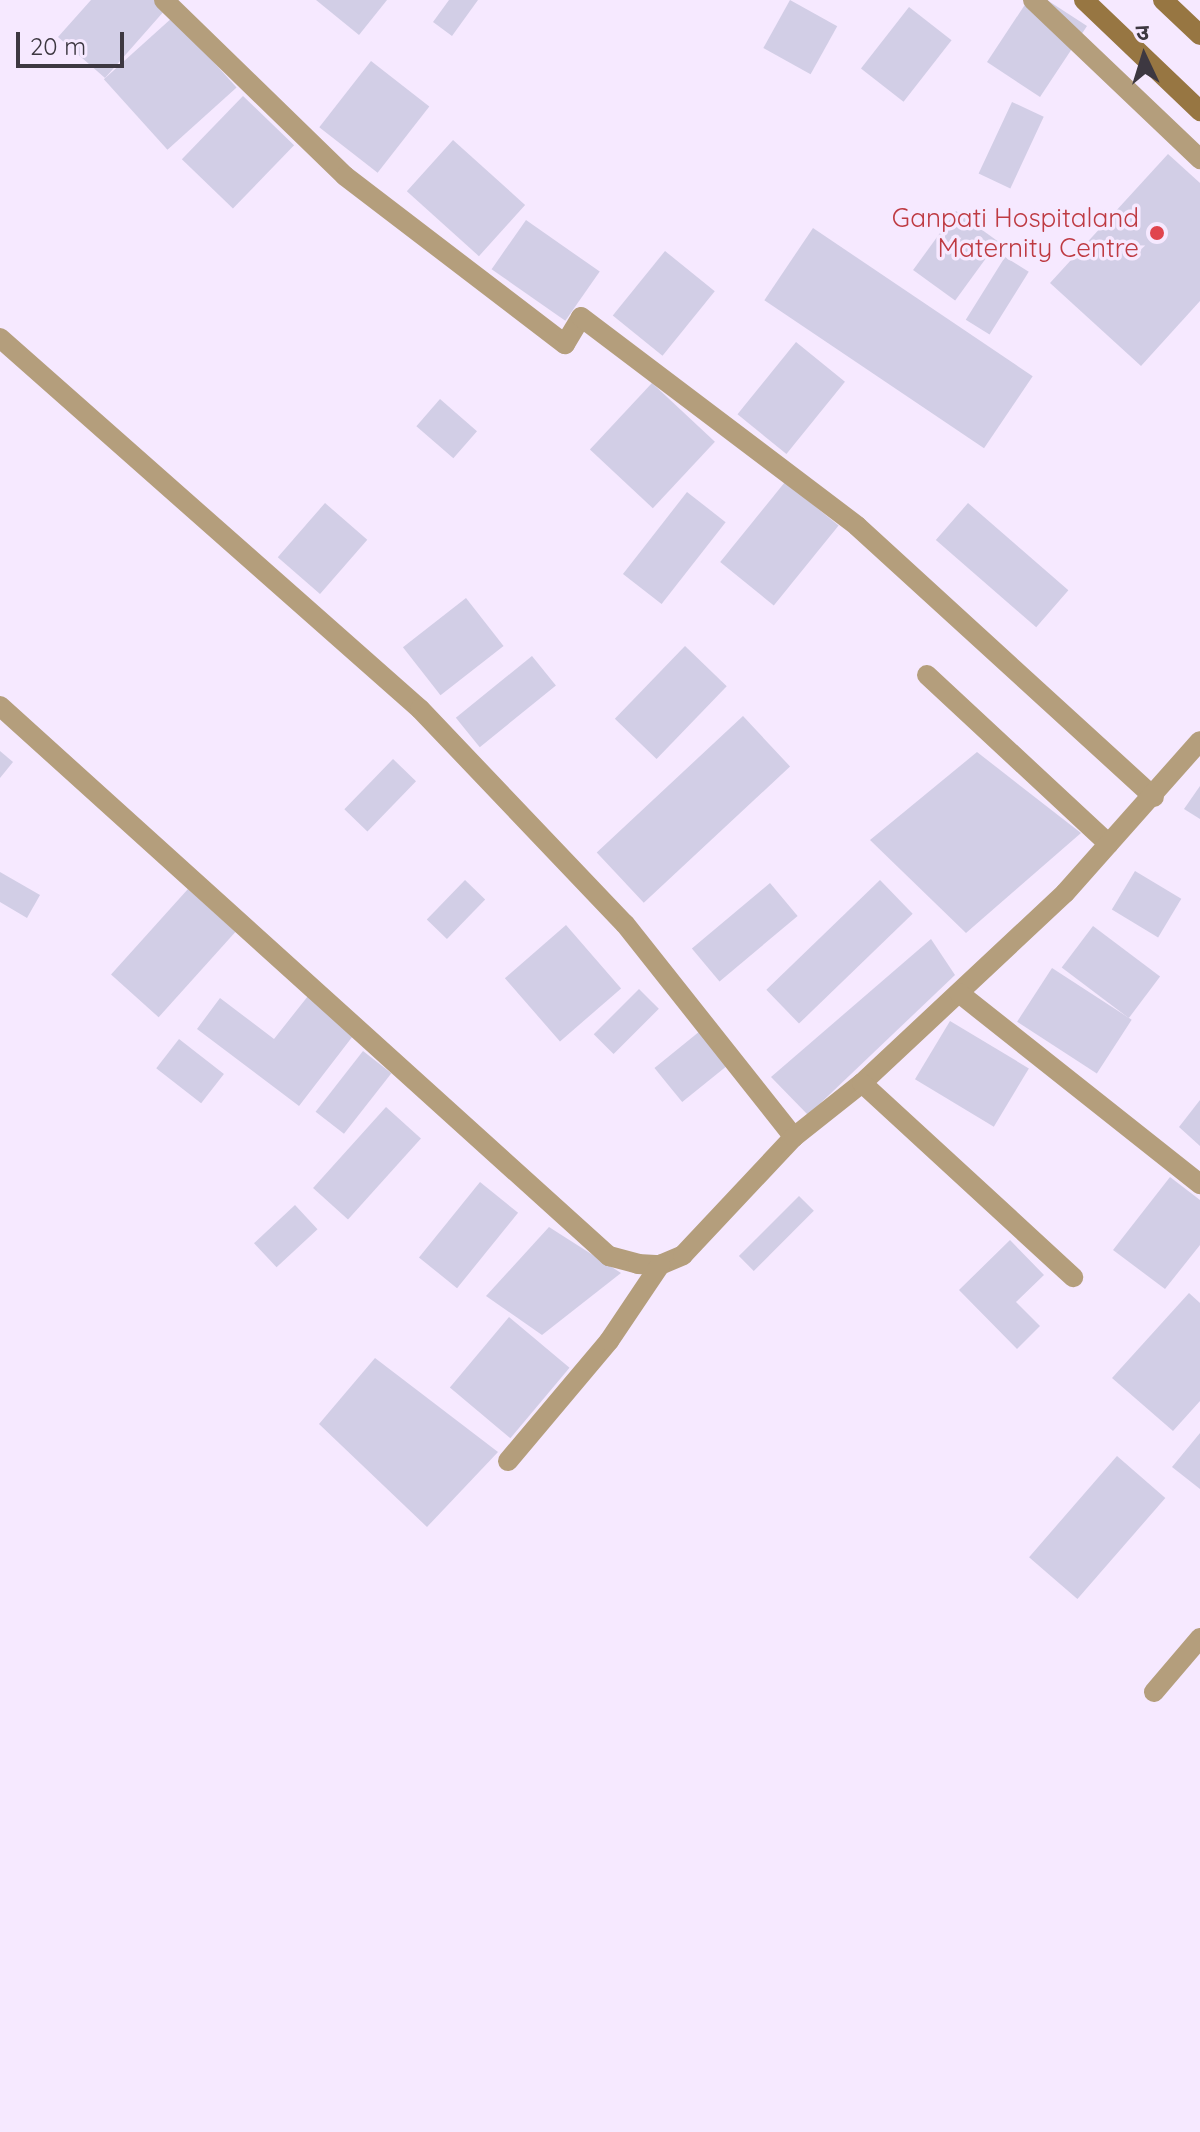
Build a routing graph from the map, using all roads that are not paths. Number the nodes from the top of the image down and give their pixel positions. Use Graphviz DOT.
graph roads {
  1 [pos="164,0"];
  2 [pos="1033,0"];
  3 [pos="1084,0"];
  4 [pos="1163,0"];
  5 [pos="1200,35"];
  6 [pos="1200,111"];
  7 [pos="1200,159"];
  8 [pos="0,338"];
  9 [pos="927,675"];
  10 [pos="0,706"];
  11 [pos="1200,741"];
  12 [pos="1154,797"];
  13 [pos="1109,844"];
  14 [pos="959,993"];
  15 [pos="862,1083"];
  16 [pos="794,1137"];
  17 [pos="1200,1184"];
  18 [pos="660,1265"];
  19 [pos="1073,1277"];
  20 [pos="508,1461"];
  21 [pos="1200,1638"];
  22 [pos="1154,1692"];
  1 -- 12 [label="street"];
  2 -- 7 [label="street"];
  3 -- 6 [label="main road"];
  4 -- 5 [label="main road"];
  8 -- 16 [label="street"];
  9 -- 13 [label="street"];
  10 -- 18 [label="street"];
  11 -- 12 [label="street"];
  12 -- 13 [label="street"];
  13 -- 14 [label="street"];
  14 -- 15 [label="street"];
  14 -- 17 [label="street"];
  15 -- 16 [label="street"];
  15 -- 19 [label="street"];
  16 -- 18 [label="street"];
  18 -- 20 [label="street"];
  21 -- 22 [label="street"];
}
